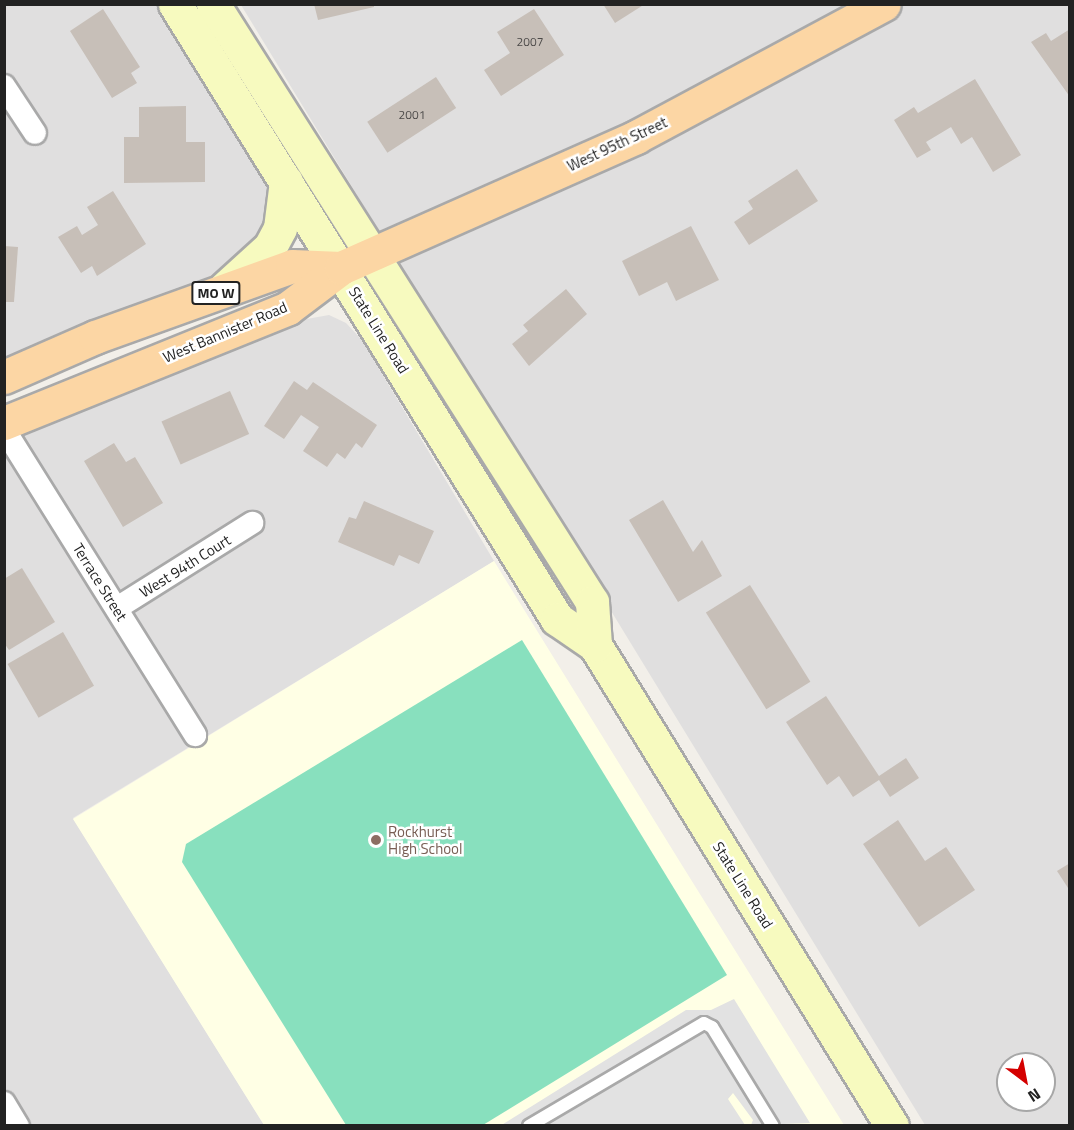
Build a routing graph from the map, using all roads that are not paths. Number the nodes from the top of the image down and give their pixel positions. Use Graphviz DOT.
graph roads {
  1 [pos="884,4"];
  2 [pos="218,7"];
  3 [pos="183,17"];
  4 [pos="4,86"];
  5 [pos="35,133"];
  6 [pos="286,181"];
  7 [pos="372,255"];
  8 [pos="341,268"];
  9 [pos="220,292"];
  10 [pos="4,377"];
  11 [pos="4,423"];
  12 [pos="4,429"];
  13 [pos="252,523"];
  14 [pos="117,608"];
  15 [pos="595,645"];
  16 [pos="195,735"];
  17 [pos="4,1103"];
  18 [pos="18,1125"];
  19 [pos="529,1125"];
  20 [pos="773,1125"];
  21 [pos="892,1125"];
  1 -- 7 [label="main road, West 95th Street"];
  2 -- 3 [label="street"];
  2 -- 7 [label="main road, State Line Road"];
  3 -- 6 [label="main road, State Line Road"];
  4 -- 5 [label="street"];
  6 -- 8 [label="main road, State Line Road"];
  6 -- 9 [label="main road"];
  7 -- 8 [label="main road, West 95th Street"];
  7 -- 15 [label="main road, State Line Road"];
  8 -- 9 [label="main road, MO W"];
  8 -- 11 [label="main road, West Bannister Road / MO W"];
  8 -- 15 [label="main road, State Line Road"];
  9 -- 10 [label="main road, MO W"];
  12 -- 14 [label="street, Terrace Street"];
  13 -- 14 [label="street, West 94th Court"];
  14 -- 16 [label="street, Terrace Street"];
  15 -- 21 [label="main road, State Line Road"];
  17 -- 18 [label="street"];
  19 -- 20 [label="lane"];
}
